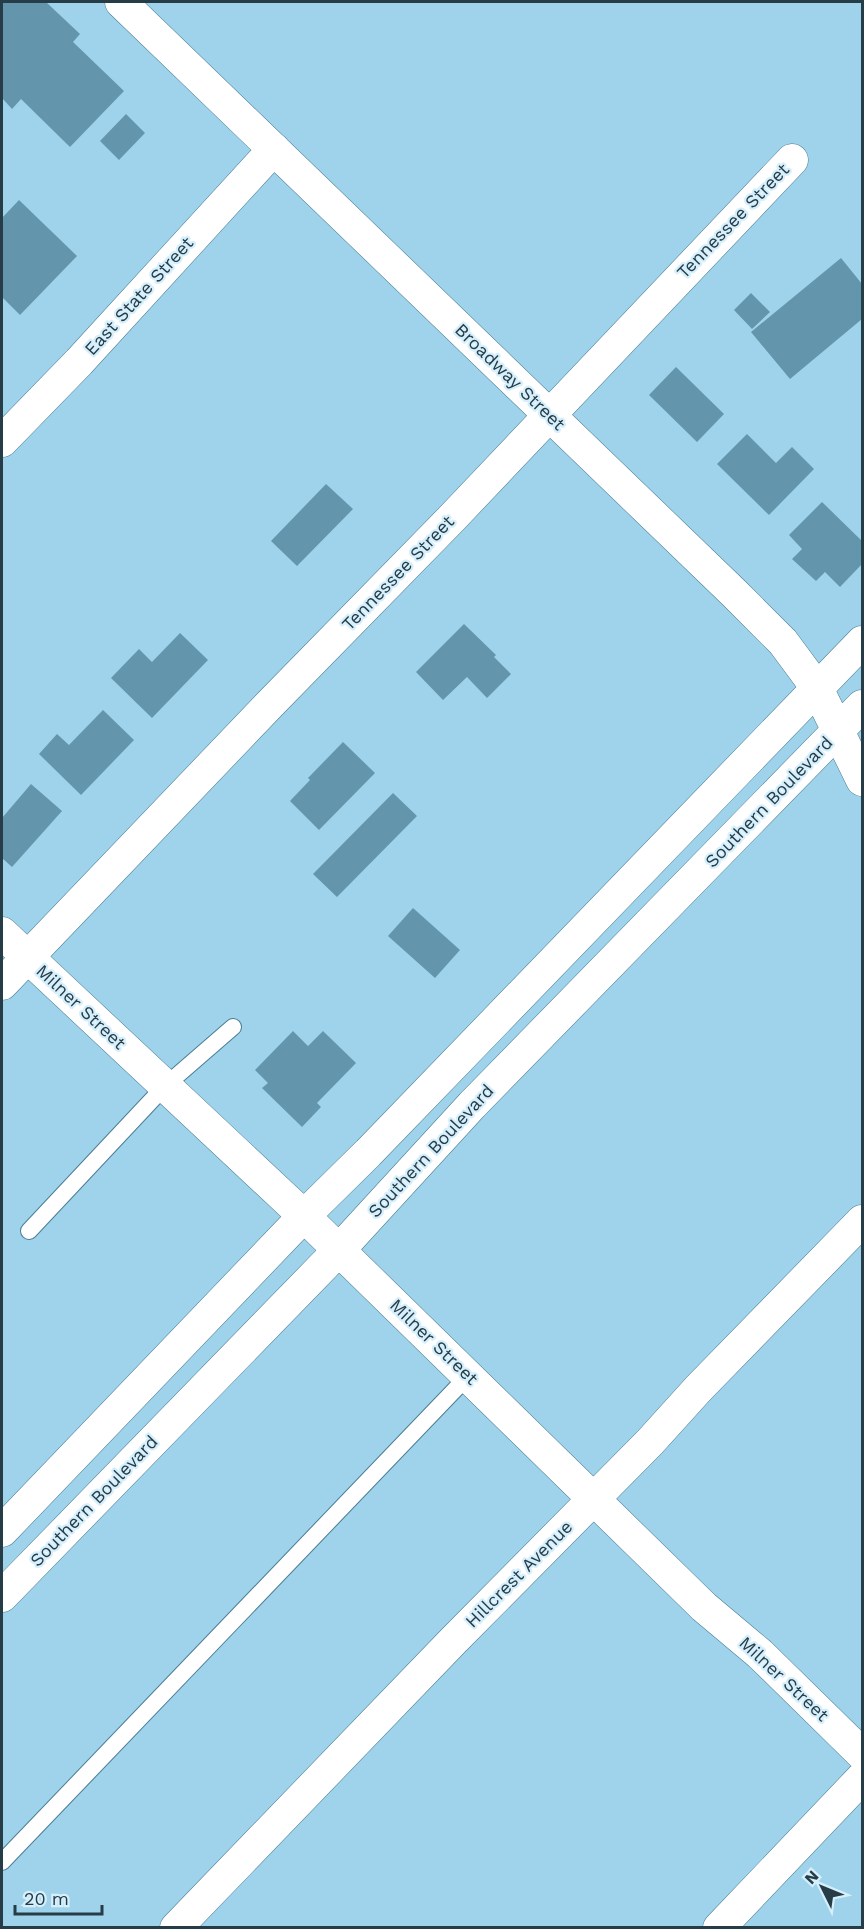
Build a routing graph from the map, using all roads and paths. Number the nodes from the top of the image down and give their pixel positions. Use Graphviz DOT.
graph roads {
  1 [pos="121,2"];
  2 [pos="274,148"];
  3 [pos="792,160"];
  4 [pos="549,414"];
  5 [pos="2,441"];
  6 [pos="862,642"];
  7 [pos="817,688"];
  8 [pos="862,706"];
  9 [pos="838,731"];
  10 [pos="862,780"];
  11 [pos="2,933"];
  12 [pos="27,957"];
  13 [pos="2,984"];
  14 [pos="233,1027"];
  15 [pos="165,1086"];
  16 [pos="304,1216"];
  17 [pos="862,1221"];
  18 [pos="29,1231"];
  19 [pos="339,1250"];
  20 [pos="468,1376"];
  21 [pos="595,1498"];
  22 [pos="2,1531"];
  23 [pos="2,1596"];
  24 [pos="862,1754"];
  25 [pos="862,1778"];
  26 [pos="2,1862"];
  27 [pos="176,1928"];
  28 [pos="719,1928"];
  1 -- 2 [label="street, Broadway Street"];
  2 -- 4 [label="street, Broadway Street"];
  2 -- 5 [label="street, East State Street"];
  3 -- 4 [label="street, Tennessee Street"];
  4 -- 7 [label="street, Broadway Street"];
  4 -- 12 [label="street, Tennessee Street"];
  6 -- 7 [label="street"];
  7 -- 9 [label="street, Broadway Street"];
  7 -- 16 [label="street"];
  8 -- 9 [label="street, Southern Boulevard"];
  9 -- 10 [label="street, Broadway Street"];
  9 -- 19 [label="street, Southern Boulevard"];
  11 -- 12 [label="street, Milner Street"];
  12 -- 13 [label="street, Tennessee Street"];
  12 -- 15 [label="street, Milner Street"];
  14 -- 15 [label="lane"];
  15 -- 16 [label="street, Milner Street"];
  15 -- 18 [label="lane"];
  16 -- 19 [label="street, Milner Street"];
  16 -- 22 [label="street"];
  17 -- 21 [label="street, Hillcrest Avenue"];
  19 -- 20 [label="street, Milner Street"];
  19 -- 23 [label="street, Southern Boulevard"];
  20 -- 21 [label="street, Milner Street"];
  20 -- 26 [label="lane"];
  21 -- 24 [label="street, Milner Street"];
  21 -- 27 [label="street, Hillcrest Avenue"];
  25 -- 28 [label="street"];
}
